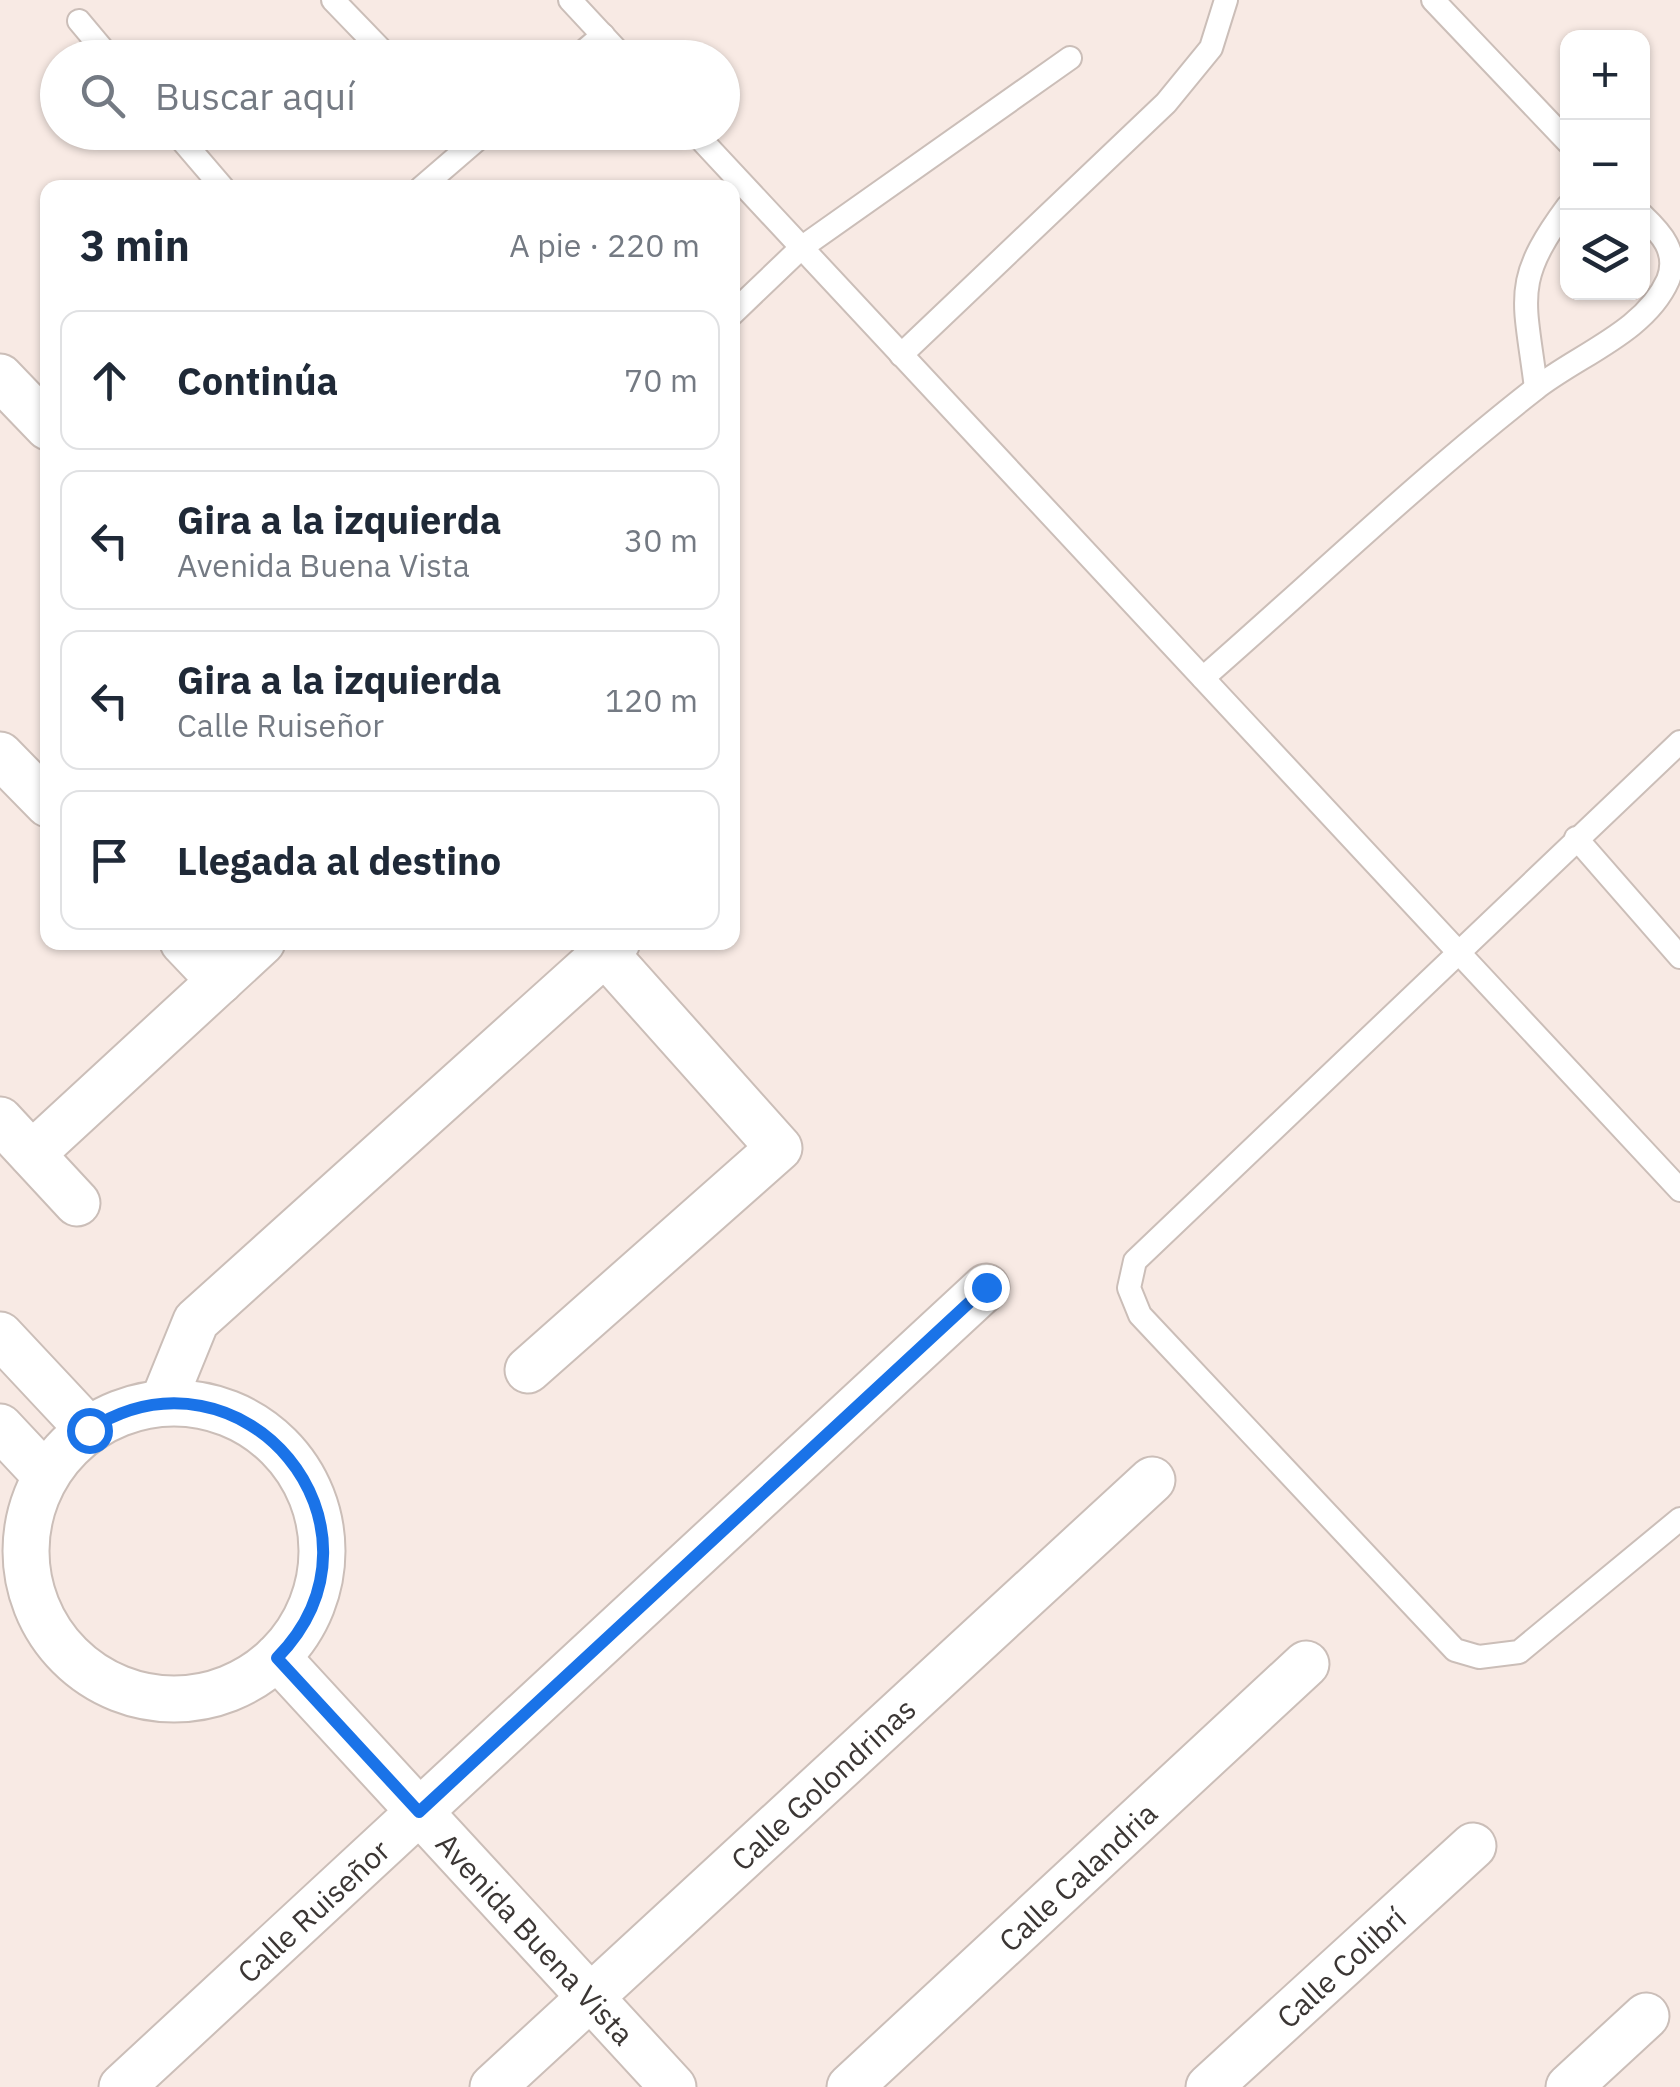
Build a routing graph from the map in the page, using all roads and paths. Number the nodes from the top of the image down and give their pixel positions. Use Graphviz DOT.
graph roads {
  1 [pos="333,0"];
  2 [pos="570,0"];
  3 [pos="1226,0"];
  4 [pos="1433,0"];
  5 [pos="79,21"];
  6 [pos="603,35"];
  7 [pos="95,40"];
  8 [pos="372,40"];
  9 [pos="597,40"];
  10 [pos="608,40"];
  11 [pos="1070,58"];
  12 [pos="1560,134"];
  13 [pos="190,150"];
  14 [pos="459,150"];
  15 [pos="711,150"];
  16 [pos="215,180"];
  17 [pos="428,180"];
  18 [pos="738,180"];
  19 [pos="740,182"];
  20 [pos="1565,210"];
  21 [pos="1650,223"];
  22 [pos="801,248"];
  23 [pos="740,306"];
  24 [pos="901,355"];
  25 [pos="0,377"];
  26 [pos="1536,388"];
  27 [pos="40,419"];
  28 [pos="1204,678"];
  29 [pos="1680,742"];
  30 [pos="0,756"];
  31 [pos="40,796"];
  32 [pos="1576,838"];
  33 [pos="191,950"];
  34 [pos="253,950"];
  35 [pos="609,950"];
  36 [pos="613,950"];
  37 [pos="1456,950"];
  38 [pos="1680,957"];
  39 [pos="220,980"];
  40 [pos="0,1120"];
  41 [pos="32,1154"];
  42 [pos="1680,1190"];
  43 [pos="77,1203"];
  44 [pos="986,1287"];
  45 [pos="0,1335"];
  46 [pos="528,1370"];
  47 [pos="164,1402"];
  48 [pos="0,1427"];
  49 [pos="89,1430"];
  50 [pos="45,1475"];
  51 [pos="1152,1480"];
  52 [pos="1680,1519"];
  53 [pos="277,1658"];
  54 [pos="1306,1664"];
  55 [pos="419,1812"];
  56 [pos="1473,1846"];
  57 [pos="590,1997"];
  58 [pos="1646,2016"];
  59 [pos="122,2087"];
  60 [pos="493,2087"];
  61 [pos="673,2087"];
  62 [pos="850,2087"];
  63 [pos="1210,2087"];
  64 [pos="1569,2087"];
  1 -- 8 [label="lane"];
  2 -- 6 [label="lane"];
  3 -- 24 [label="lane"];
  4 -- 12 [label="lane"];
  5 -- 7 [label="lane"];
  6 -- 9 [label="lane"];
  6 -- 10 [label="lane"];
  11 -- 22 [label="lane"];
  13 -- 16 [label="lane"];
  14 -- 17 [label="lane"];
  15 -- 18 [label="lane"];
  19 -- 22 [label="lane"];
  20 -- 26 [label="lane"];
  21 -- 26 [label="lane"];
  22 -- 23 [label="lane"];
  22 -- 24 [label="lane"];
  24 -- 28 [label="lane"];
  25 -- 27 [label="street"];
  26 -- 28 [label="lane"];
  28 -- 37 [label="lane"];
  29 -- 32 [label="lane"];
  30 -- 31 [label="street"];
  32 -- 37 [label="lane"];
  32 -- 38 [label="lane"];
  33 -- 39 [label="street"];
  34 -- 39 [label="street"];
  35 -- 47 [label="street"];
  36 -- 46 [label="street"];
  37 -- 42 [label="lane"];
  37 -- 52 [label="lane"];
  39 -- 41 [label="street"];
  40 -- 41 [label="street"];
  41 -- 43 [label="street"];
  44 -- 55 [label="street, Calle Ruiseñor"];
  45 -- 49 [label="street"];
  47 -- 49 [label="street"];
  47 -- 53 [label="street"];
  48 -- 50 [label="street"];
  49 -- 50 [label="street"];
  50 -- 53 [label="street"];
  51 -- 57 [label="street, Calle Golondrinas"];
  53 -- 55 [label="street, Avenida Buena Vista"];
  54 -- 62 [label="street, Calle Calandria"];
  55 -- 57 [label="street, Avenida Buena Vista"];
  55 -- 59 [label="street, Calle Ruiseñor"];
  56 -- 63 [label="street, Calle Colibrí"];
  57 -- 60 [label="street, Calle Golondrinas"];
  57 -- 61 [label="street, Avenida Buena Vista"];
  58 -- 64 [label="street"];
}
